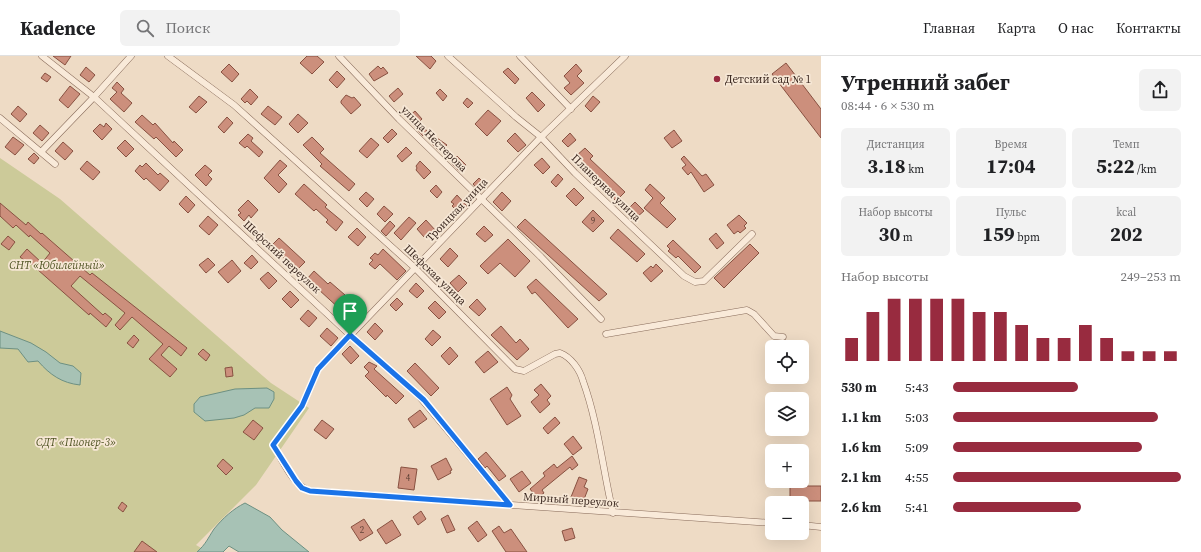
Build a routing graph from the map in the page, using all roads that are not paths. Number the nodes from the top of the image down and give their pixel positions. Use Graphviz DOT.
graph roads {
  1 [pos="42,56"];
  2 [pos="131,56"];
  3 [pos="168,56"];
  4 [pos="339,56"];
  5 [pos="448,56"];
  6 [pos="520,56"];
  7 [pos="625,56"];
  8 [pos="94,97"];
  9 [pos="571,109"];
  10 [pos="0,118"];
  11 [pos="541,137"];
  12 [pos="41,152"];
  13 [pos="55,164"];
  14 [pos="481,201"];
  15 [pos="752,234"];
  16 [pos="415,268"];
  17 [pos="602,319"];
  18 [pos="606,334"];
  19 [pos="350,335"];
  20 [pos="782,337"];
  21 [pos="273,445"];
  22 [pos="510,505"];
  23 [pos="613,513"];
  24 [pos="765,524"];
  25 [pos="809,525"];
  26 [pos="821,526"];
  1 -- 8 [label="street, Шефский переулок"];
  2 -- 8 [label="street"];
  3 -- 16 [label="street, Шефская улица"];
  4 -- 14 [label="street, улица Нестерова"];
  5 -- 11 [label="street, Планерная улица"];
  6 -- 9 [label="street"];
  7 -- 9 [label="street, Троицкая улица"];
  8 -- 12 [label="street"];
  8 -- 19 [label="street, Шефский переулок"];
  9 -- 11 [label="street, Троицкая улица"];
  10 -- 12 [label="street"];
  11 -- 14 [label="street, Троицкая улица"];
  11 -- 15 [label="street, Планерная улица"];
  12 -- 13 [label="street"];
  14 -- 16 [label="street, Троицкая улица"];
  14 -- 17 [label="street, улица Нестерова"];
  16 -- 19 [label="street, Троицкая улица"];
  16 -- 23 [label="street, Шефская улица"];
  18 -- 20 [label="street"];
  19 -- 21 [label="street, Троицкая улица"];
  19 -- 22 [label="street, Шефский переулок"];
  21 -- 22 [label="street, Мирный переулок"];
  22 -- 23 [label="street, Мирный переулок"];
  23 -- 24 [label="street, Мирный переулок"];
  25 -- 26 [label="street"];
}
